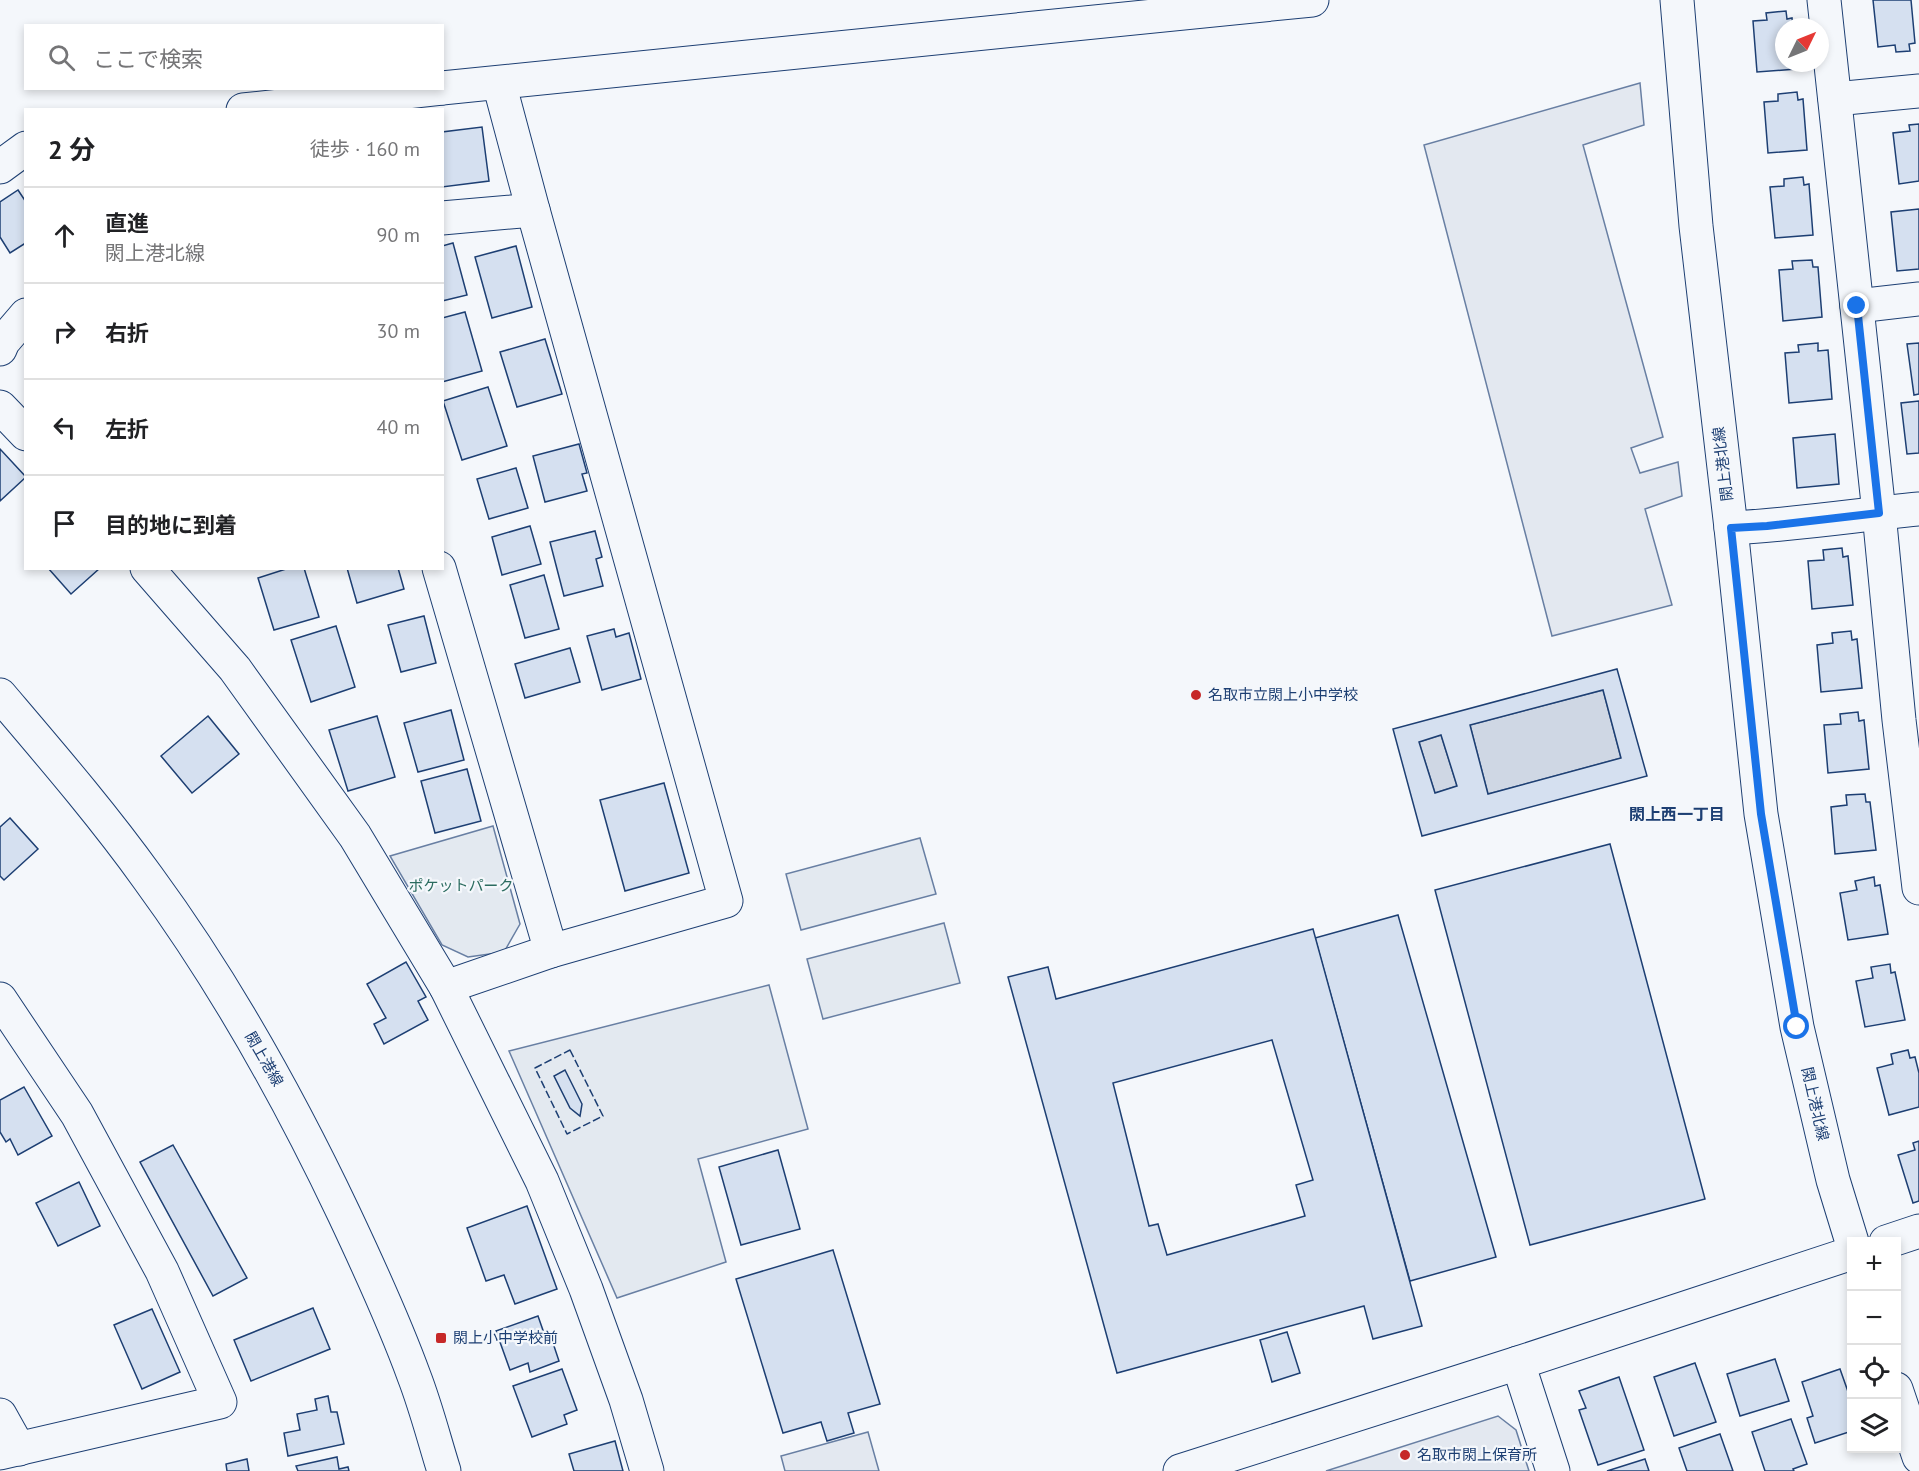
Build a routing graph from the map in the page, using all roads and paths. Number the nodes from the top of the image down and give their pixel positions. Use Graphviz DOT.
graph roads {
  1 [pos="1312,0"];
  2 [pos="1677,0"];
  3 [pos="1824,0"];
  4 [pos="499,82"];
  5 [pos="444,88"];
  6 [pos="424,90"];
  7 [pos="1919,91"];
  8 [pos="1835,99"];
  9 [pos="261,108"];
  10 [pos="24,149"];
  11 [pos="0,167"];
  12 [pos="533,210"];
  13 [pos="444,218"];
  14 [pos="1919,299"];
  15 [pos="1857,306"];
  16 [pos="24,317"];
  17 [pos="0,349"];
  18 [pos="0,407"];
  19 [pos="24,432"];
  20 [pos="1919,509"];
  21 [pos="1879,513"];
  22 [pos="1731,528"];
  23 [pos="149,570"];
  24 [pos="440,570"];
  25 [pos="0,695"];
  26 [pos="1909,719"];
  27 [pos="1919,888"];
  28 [pos="551,951"];
  29 [pos="446,987"];
  30 [pos="0,999"];
  31 [pos="1919,1231"];
  32 [pos="1850,1237"];
  33 [pos="1901,1237"];
  34 [pos="1847,1254"];
  35 [pos="1518,1363"];
  36 [pos="1899,1399"];
  37 [pos="0,1415"];
  38 [pos="9,1451"];
  39 [pos="1919,1457"];
  40 [pos="1200,1468"];
  41 [pos="444,1471"];
  42 [pos="647,1471"];
  43 [pos="1553,1471"];
  1 -- 4 [label="street"];
  2 -- 22 [label="street, 閖上港北線"];
  3 -- 8 [label="street"];
  4 -- 5 [label="street"];
  4 -- 12 [label="street"];
  6 -- 9 [label="street"];
  7 -- 8 [label="street"];
  8 -- 15 [label="street"];
  10 -- 11 [label="street"];
  12 -- 13 [label="street"];
  12 -- 28 [label="street"];
  14 -- 15 [label="street"];
  15 -- 21 [label="street"];
  16 -- 17 [label="street"];
  18 -- 19 [label="street"];
  20 -- 21 [label="street"];
  21 -- 22 [label="street"];
  21 -- 26 [label="street"];
  22 -- 32 [label="street, 閖上港北線"];
  23 -- 29 [label="street"];
  24 -- 28 [label="street"];
  25 -- 41 [label="street, 閖上港線"];
  26 -- 27 [label="street"];
  28 -- 29 [label="street"];
  29 -- 42 [label="street"];
  30 -- 38 [label="street"];
  31 -- 33 [label="street"];
  34 -- 35 [label="street"];
  35 -- 40 [label="street"];
  35 -- 43 [label="street"];
  36 -- 39 [label="street"];
  37 -- 38 [label="street"];
}
